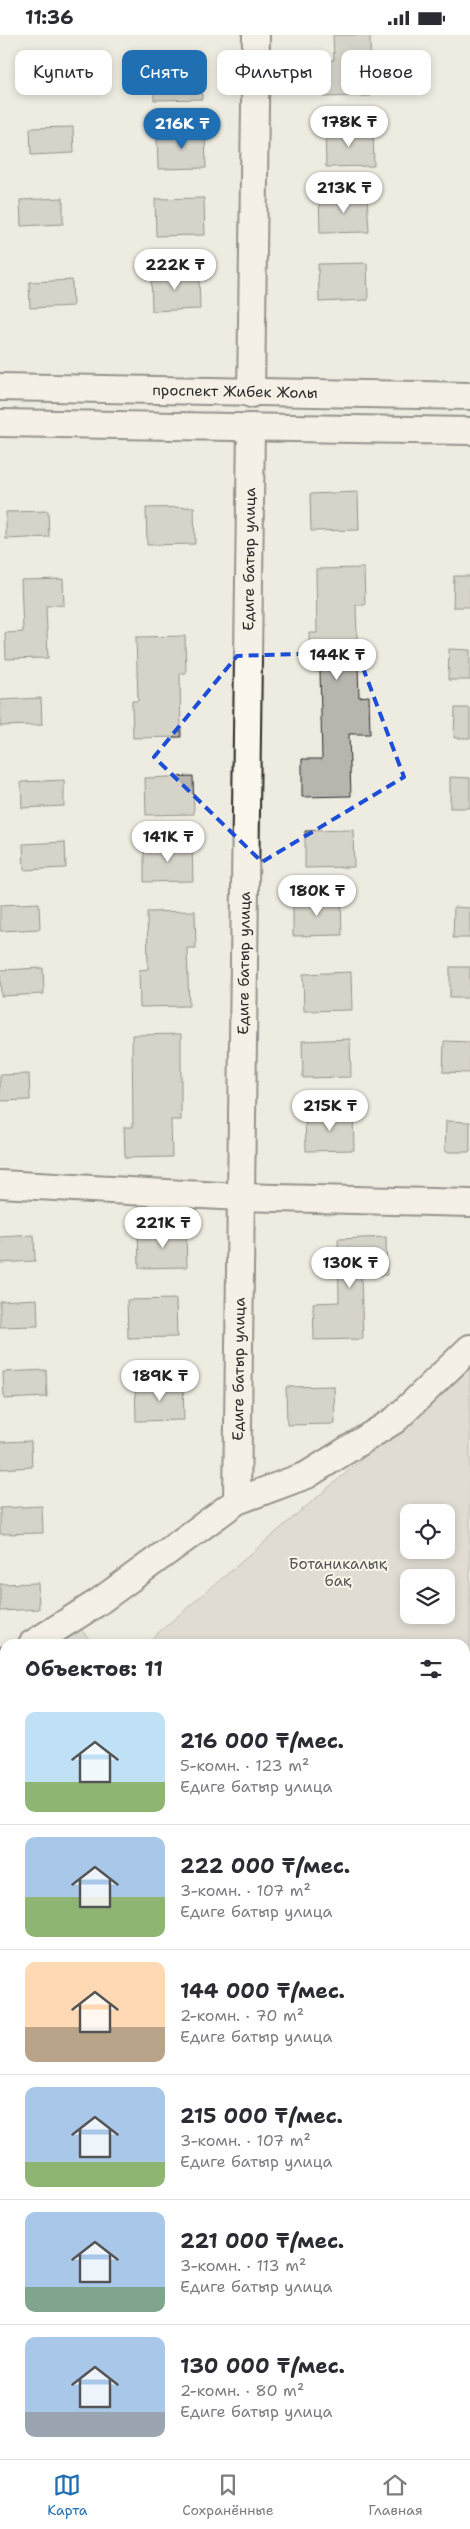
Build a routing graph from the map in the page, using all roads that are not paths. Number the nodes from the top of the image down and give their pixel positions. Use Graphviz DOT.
graph roads {
  1 [pos="256,35"];
  2 [pos="0,387"];
  3 [pos="251,394"];
  4 [pos="470,396"];
  5 [pos="0,423"];
  6 [pos="251,427"];
  7 [pos="470,431"];
  8 [pos="0,1184"];
  9 [pos="240,1197"];
  10 [pos="470,1203"];
  11 [pos="470,1348"];
  12 [pos="238,1501"];
  13 [pos="40,1639"];
  1 -- 3 [label="street"];
  2 -- 3 [label="street, проспект Жибек Жолы"];
  3 -- 4 [label="street, проспект Жибек Жолы"];
  5 -- 6 [label="street"];
  6 -- 7 [label="street"];
  6 -- 9 [label="street, Едиге батыр улица"];
  8 -- 9 [label="street"];
  9 -- 10 [label="street"];
  9 -- 12 [label="street, Едиге батыр улица"];
  11 -- 12 [label="street"];
  12 -- 13 [label="street"];
}
